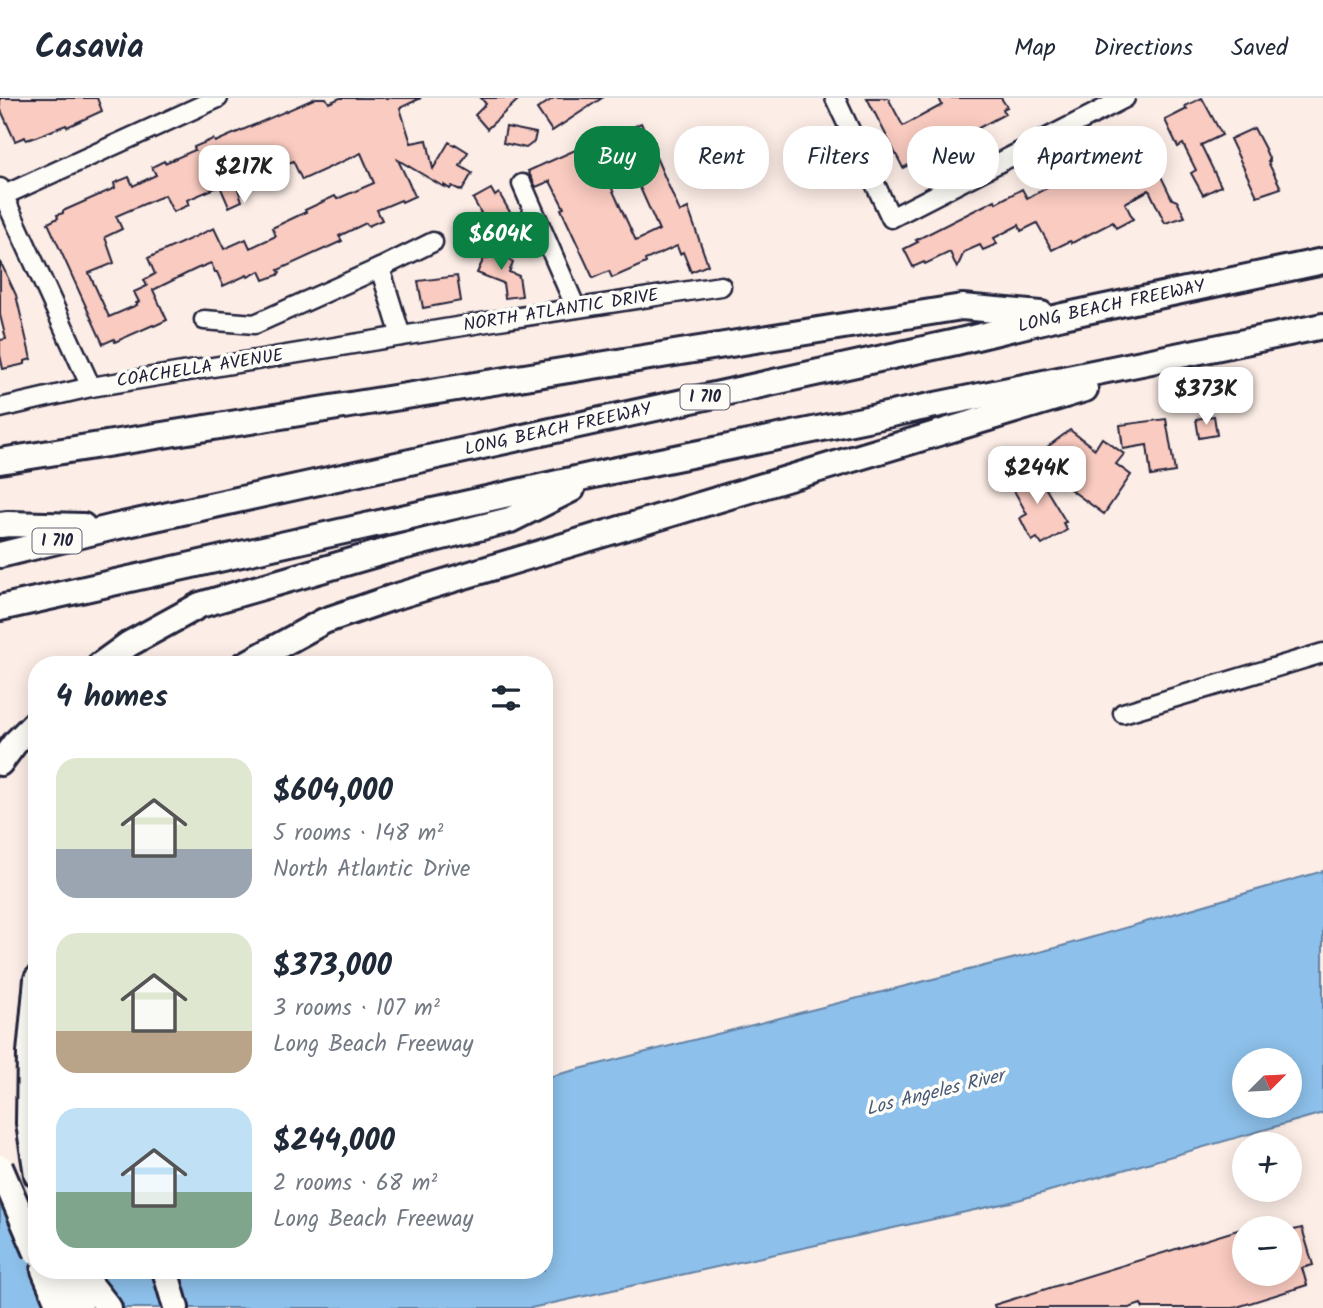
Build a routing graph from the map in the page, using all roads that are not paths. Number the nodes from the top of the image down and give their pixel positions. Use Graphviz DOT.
graph roads {
  1 [pos="218,98"];
  2 [pos="835,98"];
  3 [pos="1125,98"];
  4 [pos="522,184"];
  5 [pos="1,194"];
  6 [pos="433,243"];
  7 [pos="1323,261"];
  8 [pos="380,268"];
  9 [pos="721,286"];
  10 [pos="576,308"];
  11 [pos="1063,316"];
  12 [pos="204,320"];
  13 [pos="1323,326"];
  14 [pos="401,336"];
  15 [pos="1233,345"];
  16 [pos="91,387"];
  17 [pos="0,408"];
  18 [pos="0,461"];
  19 [pos="607,472"];
  20 [pos="0,525"];
  21 [pos="114,527"];
  22 [pos="0,555"];
  23 [pos="0,608"];
  24 [pos="1323,653"];
  25 [pos="112,656"];
  26 [pos="260,656"];
  27 [pos="1123,713"];
  28 [pos="28,730"];
  29 [pos="0,763"];
  30 [pos="0,1167"];
  31 [pos="0,1202"];
  32 [pos="28,1223"];
  33 [pos="28,1232"];
  34 [pos="48,1279"];
  35 [pos="71,1279"];
  36 [pos="86,1279"];
  37 [pos="168,1279"];
  38 [pos="60,1308"];
  39 [pos="80,1308"];
  40 [pos="109,1308"];
  41 [pos="176,1308"];
  1 -- 5 [label="street"];
  2 -- 3 [label="street"];
  4 -- 10 [label="street"];
  5 -- 16 [label="street"];
  6 -- 8 [label="street, COACHELLA AVENUE"];
  7 -- 11 [label="highway, LONG BEACH FREEWAY / I 710"];
  8 -- 12 [label="street, COACHELLA AVENUE"];
  8 -- 14 [label="street"];
  9 -- 10 [label="street, NORTH ATLANTIC DRIVE"];
  10 -- 14 [label="street, NORTH ATLANTIC DRIVE"];
  11 -- 18 [label="highway"];
  11 -- 21 [label="highway, LONG BEACH FREEWAY / I 710"];
  13 -- 15 [label="highway"];
  14 -- 16 [label="street, COACHELLA AVENUE"];
  15 -- 19 [label="highway"];
  15 -- 26 [label="highway"];
  16 -- 17 [label="street, COACHELLA AVENUE"];
  19 -- 23 [label="highway"];
  19 -- 25 [label="highway"];
  20 -- 21 [label="highway"];
  21 -- 22 [label="highway, LONG BEACH FREEWAY / I 710"];
  24 -- 27 [label="street"];
  28 -- 29 [label="highway"];
  30 -- 33 [label="highway, bridge"];
  31 -- 32 [label="highway, bridge"];
  34 -- 38 [label="highway"];
  35 -- 39 [label="highway"];
  36 -- 40 [label="highway"];
  37 -- 41 [label="highway"];
}
